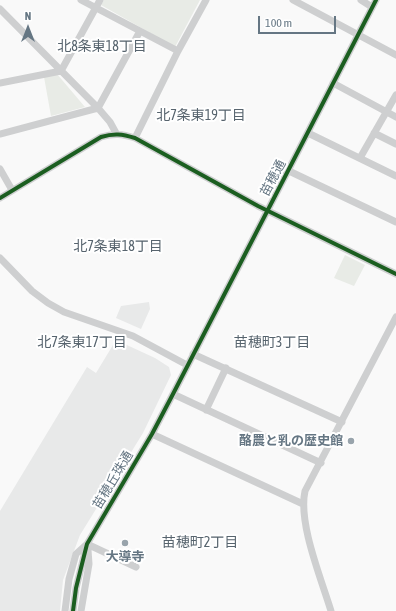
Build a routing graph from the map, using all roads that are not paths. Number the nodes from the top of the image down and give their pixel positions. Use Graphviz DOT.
graph roads {
  1 [pos="81,0"];
  2 [pos="100,0"];
  3 [pos="206,0"];
  4 [pos="293,0"];
  5 [pos="361,0"];
  6 [pos="374,3"];
  7 [pos="96,8"];
  8 [pos="0,9"];
  9 [pos="140,31"];
  10 [pos="357,35"];
  11 [pos="396,45"];
  12 [pos="178,51"];
  13 [pos="394,54"];
  14 [pos="61,71"];
  15 [pos="0,83"];
  16 [pos="333,83"];
  17 [pos="396,95"];
  18 [pos="98,108"];
  19 [pos="386,112"];
  20 [pos="396,117"];
  21 [pos="116,133"];
  22 [pos="308,133"];
  23 [pos="374,133"];
  24 [pos="0,134"];
  25 [pos="135,138"];
  26 [pos="396,144"];
  27 [pos="360,158"];
  28 [pos="0,169"];
  29 [pos="288,171"];
  30 [pos="396,176"];
  31 [pos="12,190"];
  32 [pos="0,198"];
  33 [pos="268,210"];
  34 [pos="396,222"];
  35 [pos="0,258"];
  36 [pos="396,274"];
  37 [pos="396,317"];
  38 [pos="193,354"];
  39 [pos="187,365"];
  40 [pos="226,368"];
  41 [pos="173,394"];
  42 [pos="206,410"];
  43 [pos="342,422"];
  44 [pos="152,434"];
  45 [pos="321,463"];
  46 [pos="303,504"];
  47 [pos="88,544"];
  48 [pos="136,568"];
  49 [pos="65,611"];
  50 [pos="73,611"];
  51 [pos="81,611"];
  52 [pos="331,611"];
  1 -- 7 [label="street"];
  2 -- 7 [label="street"];
  3 -- 12 [label="street"];
  4 -- 10 [label="street"];
  5 -- 6 [label="street"];
  6 -- 10 [label="street, 苗穂通"];
  7 -- 9 [label="street"];
  7 -- 14 [label="street"];
  8 -- 14 [label="street"];
  9 -- 12 [label="street"];
  9 -- 18 [label="street"];
  10 -- 13 [label="street"];
  10 -- 16 [label="street, 苗穂通"];
  11 -- 13 [label="street"];
  12 -- 25 [label="street"];
  14 -- 15 [label="street"];
  14 -- 18 [label="street"];
  16 -- 19 [label="street"];
  16 -- 22 [label="street, 苗穂通"];
  17 -- 19 [label="street"];
  18 -- 21 [label="street"];
  18 -- 24 [label="street"];
  19 -- 20 [label="street"];
  19 -- 23 [label="street"];
  21 -- 25 [label="street"];
  21 -- 31 [label="street"];
  22 -- 27 [label="street"];
  22 -- 29 [label="street, 苗穂通"];
  23 -- 26 [label="street"];
  23 -- 27 [label="street"];
  25 -- 33 [label="street"];
  27 -- 30 [label="street"];
  28 -- 31 [label="street"];
  29 -- 33 [label="street, 苗穂通"];
  29 -- 34 [label="street"];
  31 -- 32 [label="street"];
  33 -- 36 [label="street"];
  33 -- 38 [label="street, 苗穂通"];
  35 -- 39 [label="street"];
  37 -- 43 [label="street"];
  38 -- 39 [label="street, 苗穂通"];
  38 -- 40 [label="street"];
  39 -- 41 [label="street, 苗穂丘珠通"];
  40 -- 42 [label="street"];
  40 -- 43 [label="street"];
  41 -- 42 [label="street"];
  41 -- 44 [label="street, 苗穂丘珠通"];
  42 -- 45 [label="street"];
  43 -- 45 [label="street"];
  44 -- 46 [label="street"];
  44 -- 47 [label="street, 苗穂丘珠通"];
  45 -- 46 [label="street"];
  46 -- 52 [label="street"];
  47 -- 48 [label="street"];
  47 -- 49 [label="street"];
  47 -- 50 [label="street, 苗穂丘珠通"];
  47 -- 51 [label="street"];
}
